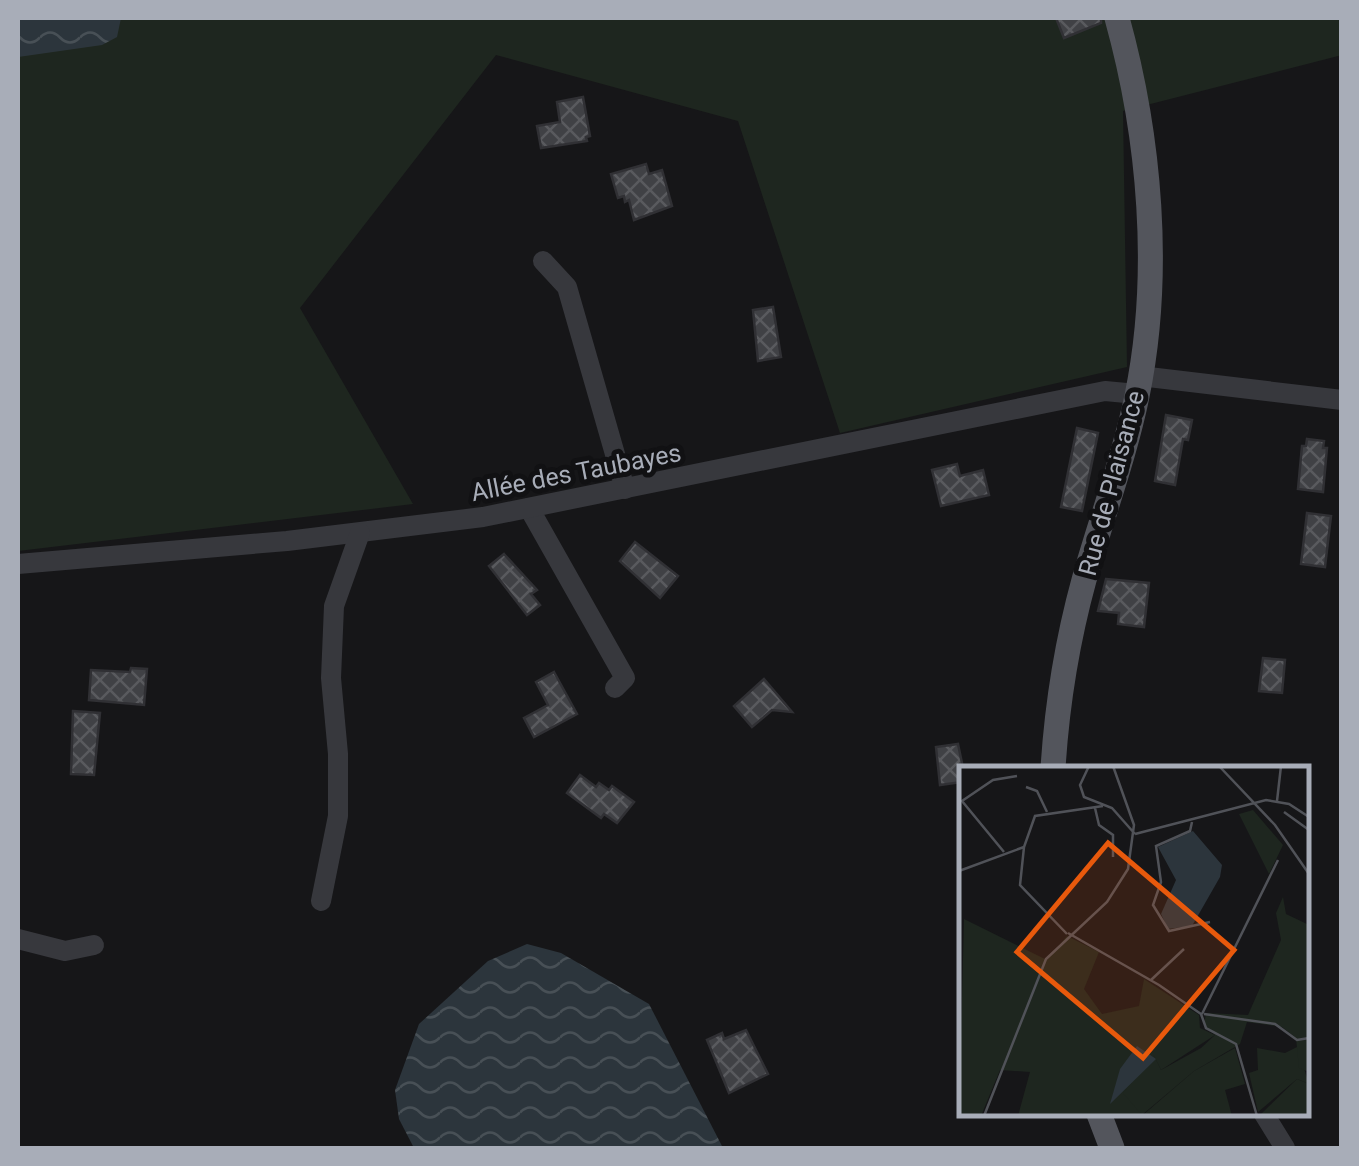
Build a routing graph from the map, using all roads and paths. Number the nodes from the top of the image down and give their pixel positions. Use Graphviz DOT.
graph roads {
  1 [pos="1117,18"];
  2 [pos="543,261"];
  3 [pos="1138,385"];
  4 [pos="1342,400"];
  5 [pos="625,489"];
  6 [pos="530,508"];
  7 [pos="360,532"];
  8 [pos="18,564"];
  9 [pos="615,688"];
  10 [pos="1053,766"];
  11 [pos="320,901"];
  12 [pos="18,939"];
  13 [pos="94,945"];
  14 [pos="1100,1116"];
  15 [pos="1265,1116"];
  16 [pos="1112,1148"];
  17 [pos="1286,1148"];
  1 -- 3 [label="main road, Rue de Plaisance"];
  2 -- 5 [label="street"];
  3 -- 4 [label="street, Allée des Taubayes"];
  3 -- 5 [label="street, Allée des Taubayes"];
  3 -- 10 [label="main road, Rue de Plaisance"];
  5 -- 6 [label="street, Allée des Taubayes"];
  6 -- 7 [label="street, Allée des Taubayes"];
  6 -- 9 [label="street"];
  7 -- 8 [label="street, Allée des Taubayes"];
  7 -- 11 [label="street"];
  12 -- 13 [label="street"];
  14 -- 16 [label="main road"];
  15 -- 17 [label="street"];
}
